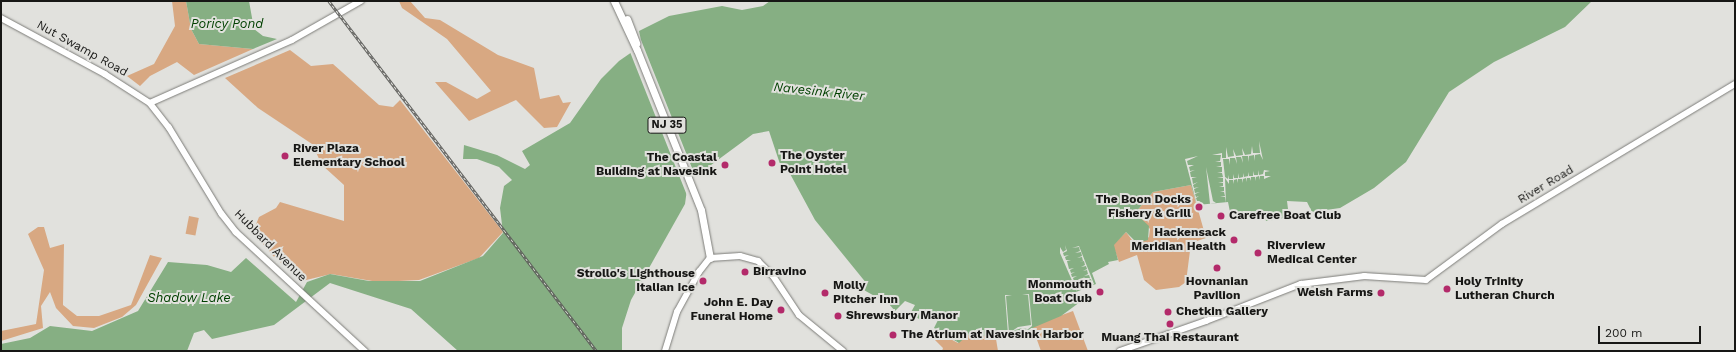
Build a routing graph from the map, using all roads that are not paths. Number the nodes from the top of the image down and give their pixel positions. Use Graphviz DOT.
graph roads {
  1 [pos="361,1"];
  2 [pos="614,1"];
  3 [pos="619,1"];
  4 [pos="1,18"];
  5 [pos="636,46"];
  6 [pos="1735,84"];
  7 [pos="150,103"];
  8 [pos="710,258"];
  9 [pos="365,351"];
  10 [pos="665,351"];
  11 [pos="843,351"];
  12 [pos="1120,351"];
  1 -- 7 [label="main road"];
  2 -- 5 [label="highway, NJ 35"];
  3 -- 5 [label="highway, NJ 35"];
  4 -- 7 [label="main road, Nut Swamp Road"];
  5 -- 8 [label="highway, NJ 35"];
  6 -- 12 [label="main road, River Road"];
  7 -- 9 [label="main road, Hubbard Avenue"];
  8 -- 10 [label="main road"];
  8 -- 11 [label="main road"];
}
